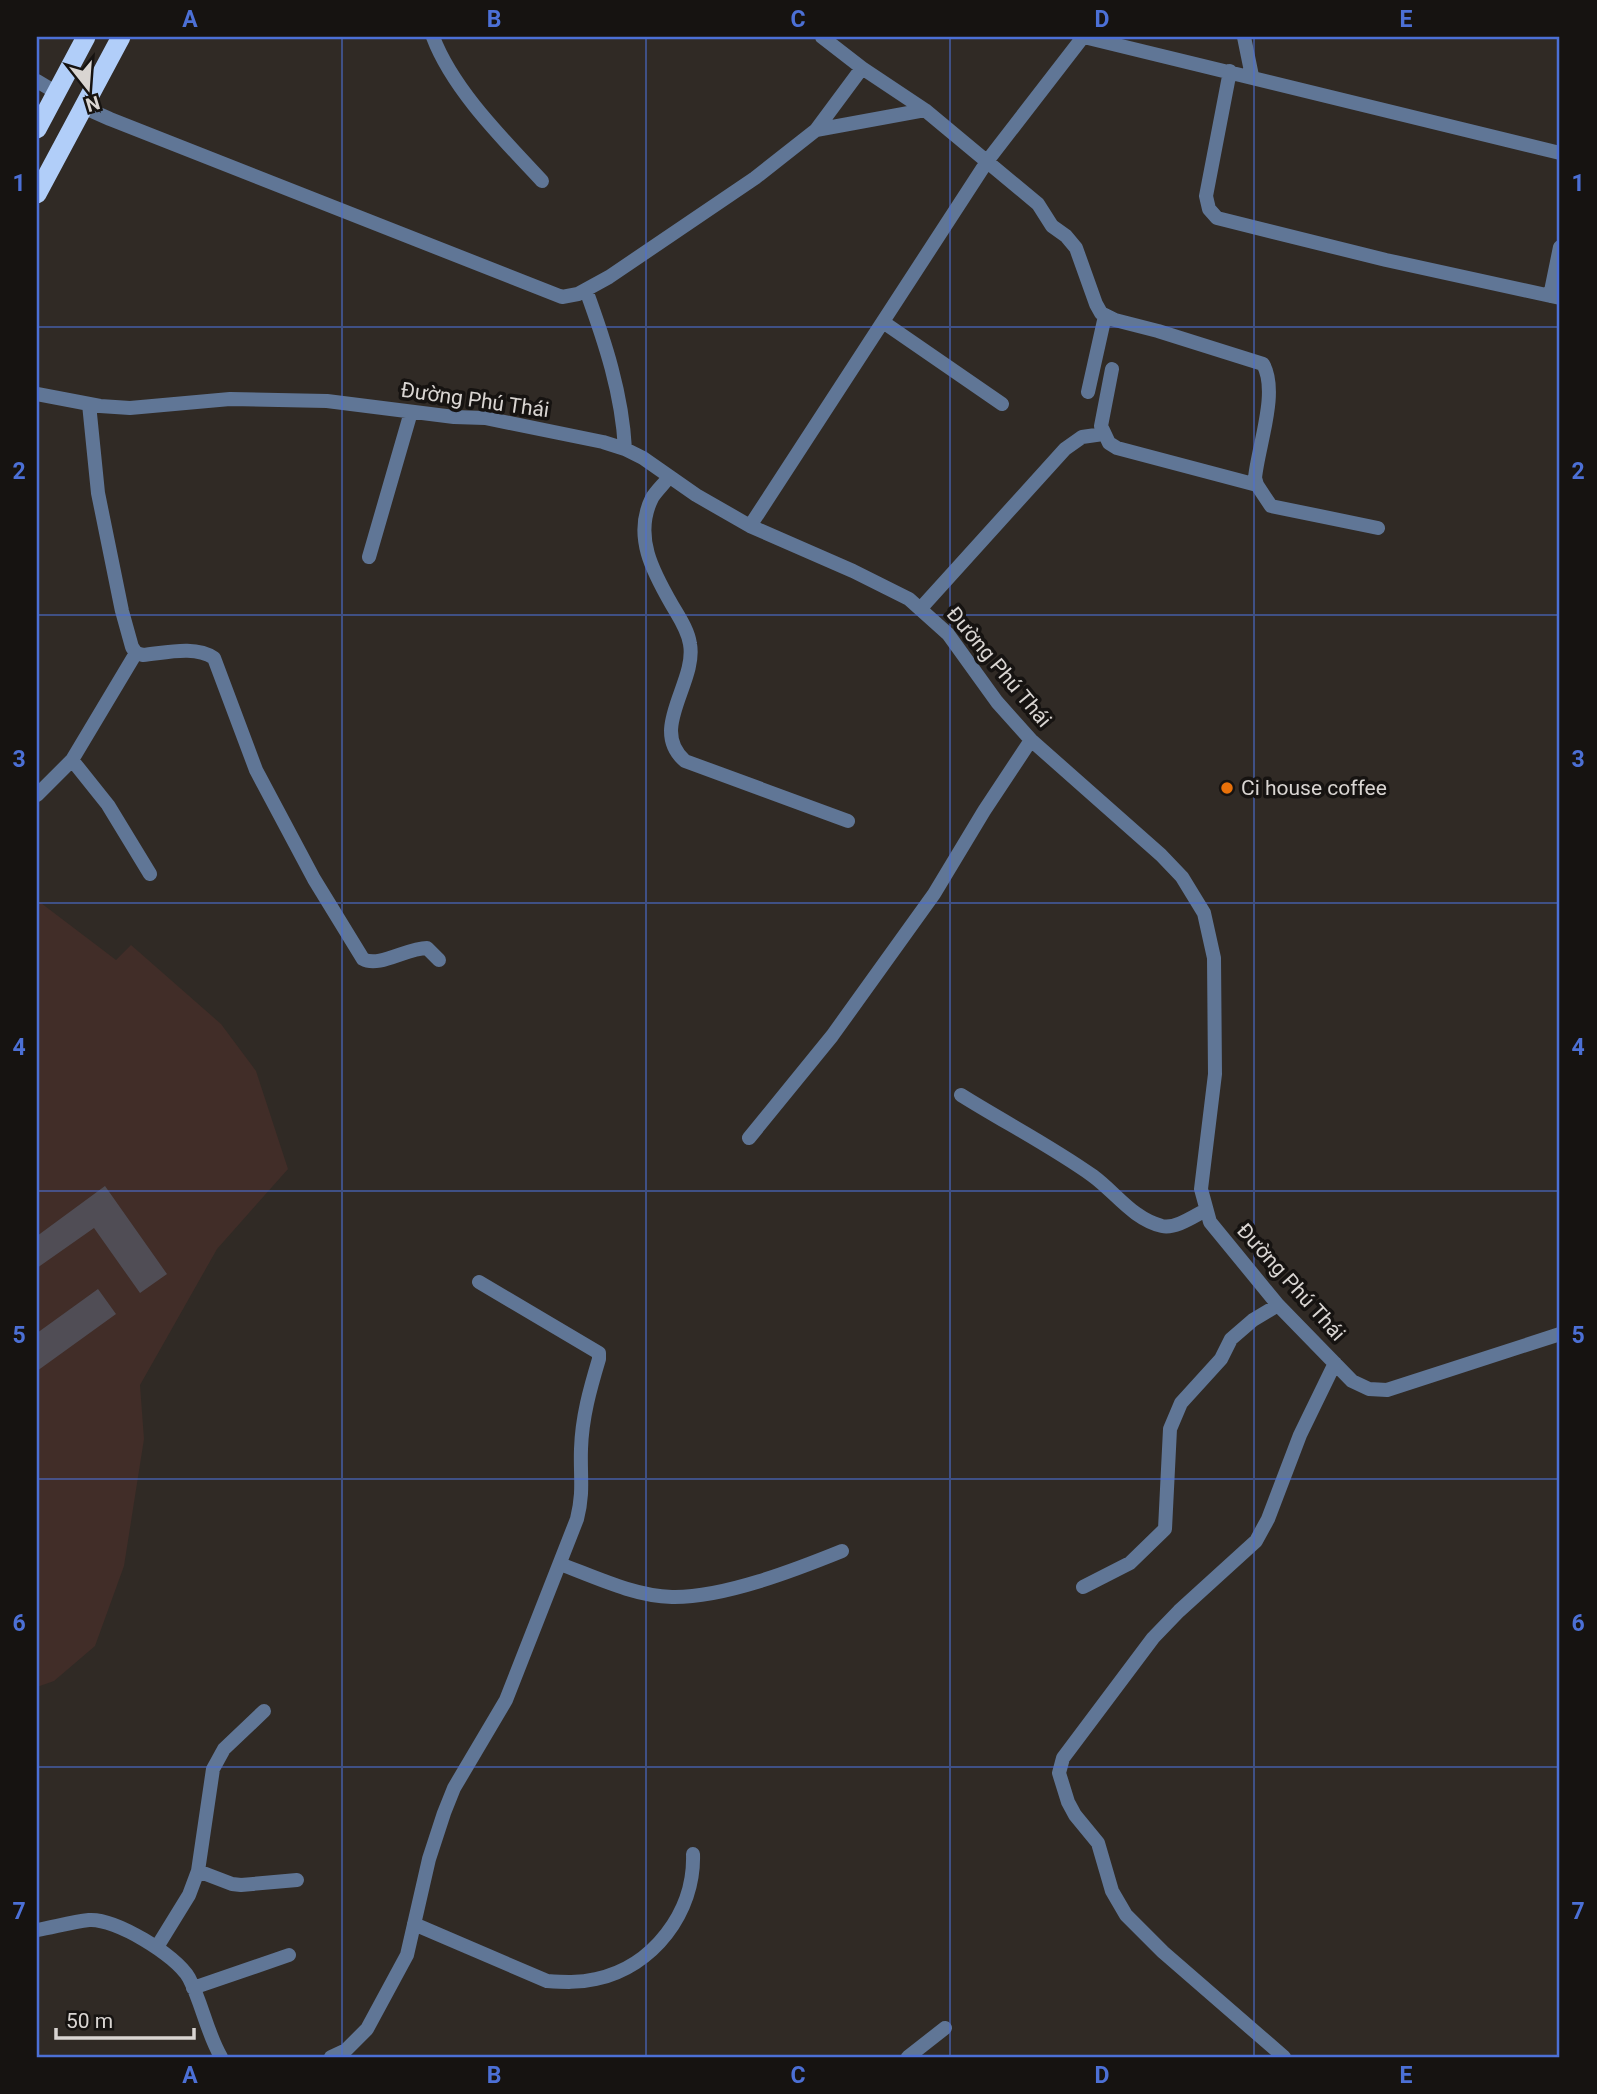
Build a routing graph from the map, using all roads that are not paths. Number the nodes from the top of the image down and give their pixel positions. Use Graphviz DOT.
graph roads {
  1 [pos="86,37"];
  2 [pos="121,37"];
  3 [pos="433,37"];
  4 [pos="822,37"];
  5 [pos="1084,37"];
  6 [pos="1244,37"];
  7 [pos="862,68"];
  8 [pos="1230,71"];
  9 [pos="1252,76"];
  10 [pos="37,80"];
  11 [pos="57,93"];
  12 [pos="83,107"];
  13 [pos="926,110"];
  14 [pos="37,129"];
  15 [pos="816,130"];
  16 [pos="1560,153"];
  17 [pos="988,160"];
  18 [pos="542,181"];
  19 [pos="37,194"];
  20 [pos="1560,247"];
  21 [pos="586,290"];
  22 [pos="1555,297"];
  23 [pos="1105,316"];
  24 [pos="883,322"];
  25 [pos="1112,369"];
  26 [pos="1088,392"];
  27 [pos="37,394"];
  28 [pos="89,404"];
  29 [pos="1002,404"];
  30 [pos="411,412"];
  31 [pos="1103,433"];
  32 [pos="625,449"];
  33 [pos="669,477"];
  34 [pos="1257,485"];
  35 [pos="750,526"];
  36 [pos="1378,528"];
  37 [pos="369,557"];
  38 [pos="921,608"];
  39 [pos="136,653"];
  40 [pos="1031,740"];
  41 [pos="72,760"];
  42 [pos="37,795"];
  43 [pos="848,821"];
  44 [pos="150,874"];
  45 [pos="439,960"];
  46 [pos="961,1095"];
  47 [pos="750,1138"];
  48 [pos="1206,1210"];
  49 [pos="479,1282"];
  50 [pos="1278,1306"];
  51 [pos="1560,1334"];
  52 [pos="1335,1363"];
  53 [pos="842,1551"];
  54 [pos="560,1564"];
  55 [pos="1083,1587"];
  56 [pos="264,1711"];
  57 [pos="693,1854"];
  58 [pos="198,1871"];
  59 [pos="297,1880"];
  60 [pos="414,1924"];
  61 [pos="37,1930"];
  62 [pos="157,1947"];
  63 [pos="289,1955"];
  64 [pos="193,1988"];
  65 [pos="945,2028"];
  66 [pos="221,2057"];
  67 [pos="331,2057"];
  68 [pos="908,2057"];
  69 [pos="1284,2057"];
  1 -- 11 [label="highway"];
  2 -- 12 [label="highway"];
  3 -- 18 [label="street"];
  4 -- 7 [label="street"];
  5 -- 8 [label="street"];
  5 -- 17 [label="street"];
  6 -- 9 [label="street"];
  7 -- 13 [label="street"];
  7 -- 15 [label="street"];
  8 -- 9 [label="street"];
  8 -- 22 [label="street"];
  9 -- 16 [label="street"];
  10 -- 11 [label="street"];
  11 -- 14 [label="highway"];
  12 -- 19 [label="highway"];
  12 -- 21 [label="street"];
  13 -- 15 [label="street"];
  13 -- 17 [label="street"];
  15 -- 21 [label="street"];
  17 -- 23 [label="street"];
  17 -- 24 [label="street"];
  20 -- 22 [label="street"];
  21 -- 32 [label="street"];
  23 -- 26 [label="street"];
  23 -- 34 [label="street"];
  24 -- 29 [label="street"];
  24 -- 35 [label="street"];
  25 -- 31 [label="street"];
  27 -- 28 [label="street, Đường Phú Thái"];
  28 -- 30 [label="street, Đường Phú Thái"];
  28 -- 39 [label="street"];
  30 -- 32 [label="street, Đường Phú Thái"];
  30 -- 37 [label="street"];
  31 -- 34 [label="street"];
  31 -- 38 [label="street"];
  32 -- 33 [label="street, Đường Phú Thái"];
  33 -- 35 [label="street, Đường Phú Thái"];
  33 -- 43 [label="street"];
  34 -- 36 [label="street"];
  35 -- 38 [label="street, Đường Phú Thái"];
  38 -- 40 [label="street, Đường Phú Thái"];
  39 -- 41 [label="street"];
  39 -- 45 [label="street"];
  40 -- 47 [label="street"];
  40 -- 48 [label="street, Đường Phú Thái"];
  41 -- 42 [label="street"];
  41 -- 44 [label="street"];
  46 -- 48 [label="street"];
  48 -- 50 [label="street, Đường Phú Thái"];
  49 -- 54 [label="street"];
  50 -- 52 [label="street, Đường Phú Thái"];
  50 -- 55 [label="street"];
  51 -- 52 [label="street, Đường Phú Thái"];
  52 -- 69 [label="street"];
  53 -- 54 [label="street"];
  54 -- 60 [label="street"];
  56 -- 58 [label="street"];
  57 -- 60 [label="street"];
  58 -- 59 [label="street"];
  58 -- 62 [label="street"];
  60 -- 67 [label="street"];
  61 -- 62 [label="street"];
  62 -- 64 [label="street"];
  63 -- 64 [label="street"];
  64 -- 66 [label="street"];
  65 -- 68 [label="street"];
}
